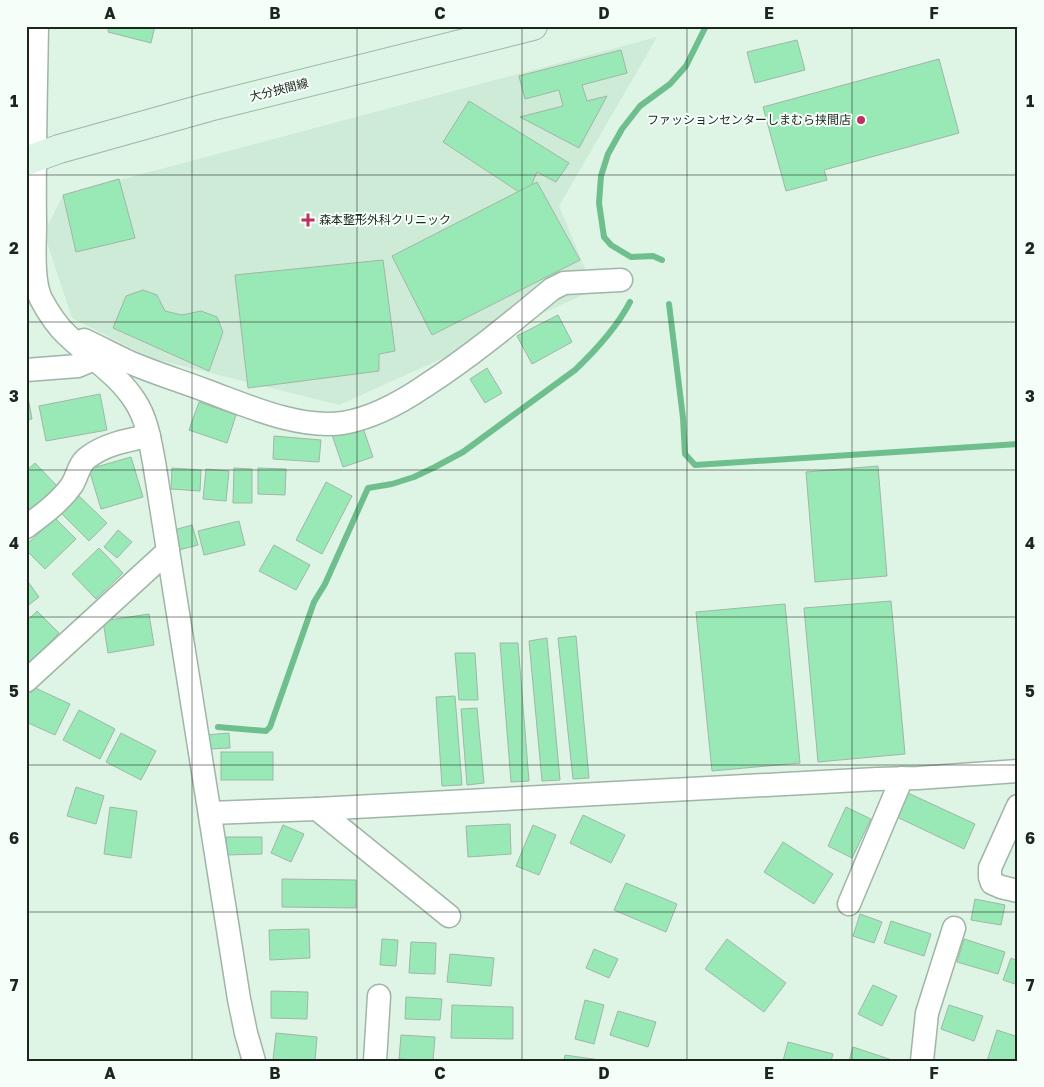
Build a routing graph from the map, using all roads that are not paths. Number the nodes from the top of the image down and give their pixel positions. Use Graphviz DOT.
graph roads {
  1 [pos="534,26"];
  2 [pos="37,34"];
  3 [pos="30,160"];
  4 [pos="621,280"];
  5 [pos="56,323"];
  6 [pos="92,358"];
  7 [pos="26,370"];
  8 [pos="149,436"];
  9 [pos="26,527"];
  10 [pos="168,551"];
  11 [pos="26,681"];
  12 [pos="1018,771"];
  13 [pos="902,778"];
  14 [pos="1018,806"];
  15 [pos="317,809"];
  16 [pos="210,813"];
  17 [pos="1018,891"];
  18 [pos="850,904"];
  19 [pos="449,916"];
  20 [pos="954,928"];
  21 [pos="379,996"];
  22 [pos="254,1061"];
  23 [pos="375,1061"];
  24 [pos="922,1061"];
  1 -- 3 [label="main road, 大分挾間線"];
  2 -- 3 [label="street"];
  3 -- 5 [label="street"];
  4 -- 5 [label="street"];
  5 -- 6 [label="street"];
  6 -- 7 [label="street"];
  6 -- 8 [label="street"];
  8 -- 9 [label="street"];
  8 -- 10 [label="street"];
  10 -- 11 [label="street"];
  10 -- 16 [label="street"];
  12 -- 13 [label="street"];
  13 -- 15 [label="street"];
  13 -- 18 [label="street"];
  14 -- 17 [label="street"];
  15 -- 16 [label="street"];
  15 -- 19 [label="street"];
  16 -- 22 [label="street"];
  20 -- 24 [label="street"];
  21 -- 23 [label="street"];
}
